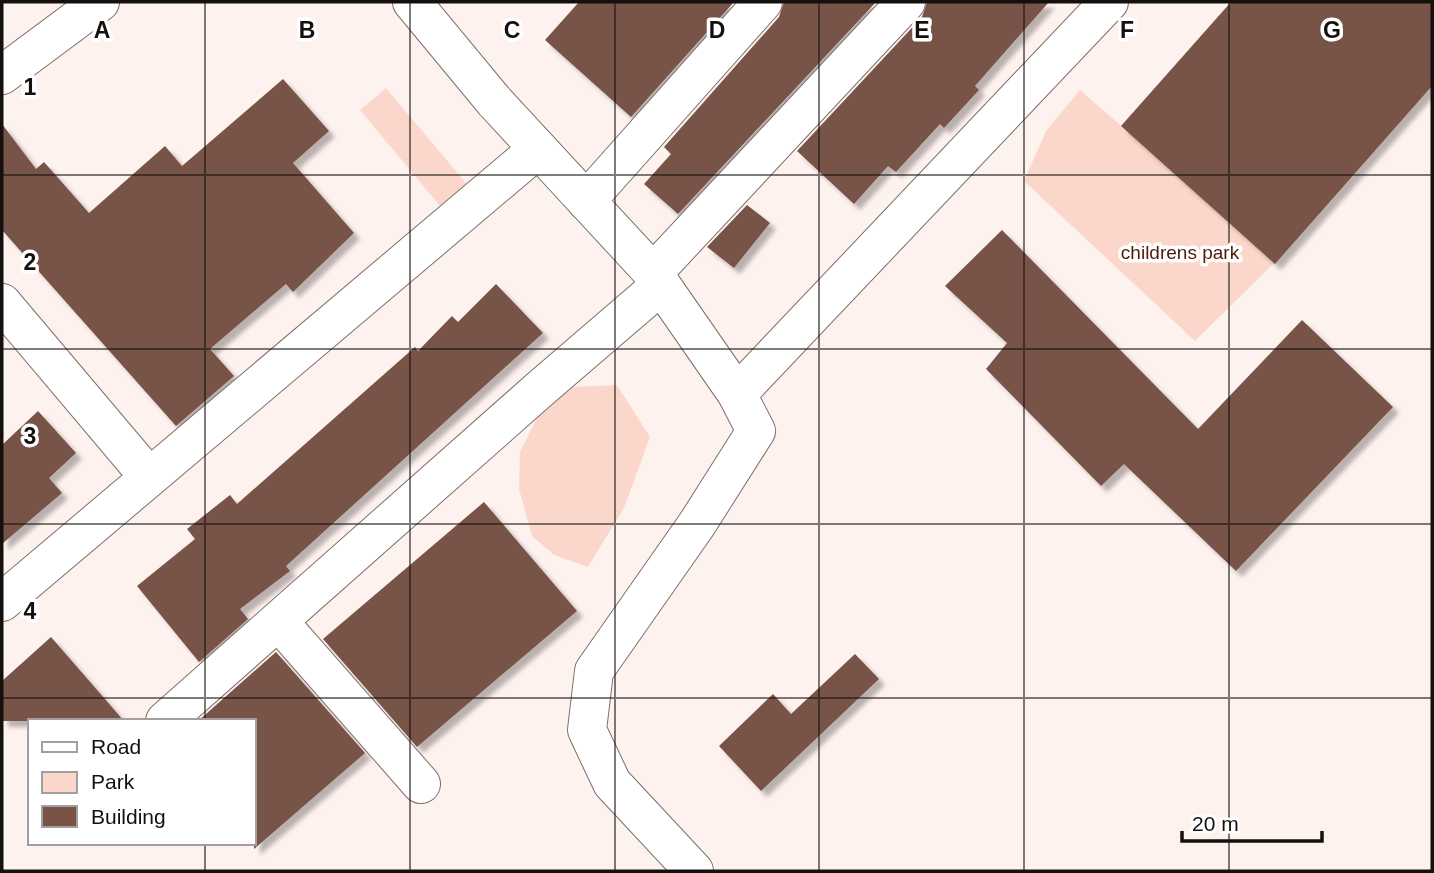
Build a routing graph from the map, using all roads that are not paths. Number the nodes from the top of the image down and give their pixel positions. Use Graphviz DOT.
graph roads {
  1 [pos="100,2"];
  2 [pos="412,2"];
  3 [pos="763,2"];
  4 [pos="906,2"];
  5 [pos="1109,2"];
  6 [pos="2,75"];
  7 [pos="538,149"];
  8 [pos="586,201"];
  9 [pos="657,279"];
  10 [pos="2,303"];
  11 [pos="737,394"];
  12 [pos="149,477"];
  13 [pos="2,602"];
  14 [pos="279,622"];
  15 [pos="167,719"];
  16 [pos="421,784"];
  17 [pos="694,871"];
  1 -- 6 [label="street"];
  2 -- 7 [label="street"];
  3 -- 8 [label="street"];
  4 -- 9 [label="street"];
  5 -- 11 [label="street"];
  7 -- 8 [label="street"];
  7 -- 12 [label="street"];
  8 -- 9 [label="street"];
  9 -- 11 [label="street"];
  9 -- 14 [label="street"];
  10 -- 12 [label="street"];
  11 -- 17 [label="street"];
  12 -- 13 [label="street"];
  14 -- 15 [label="street"];
  14 -- 16 [label="street"];
}
